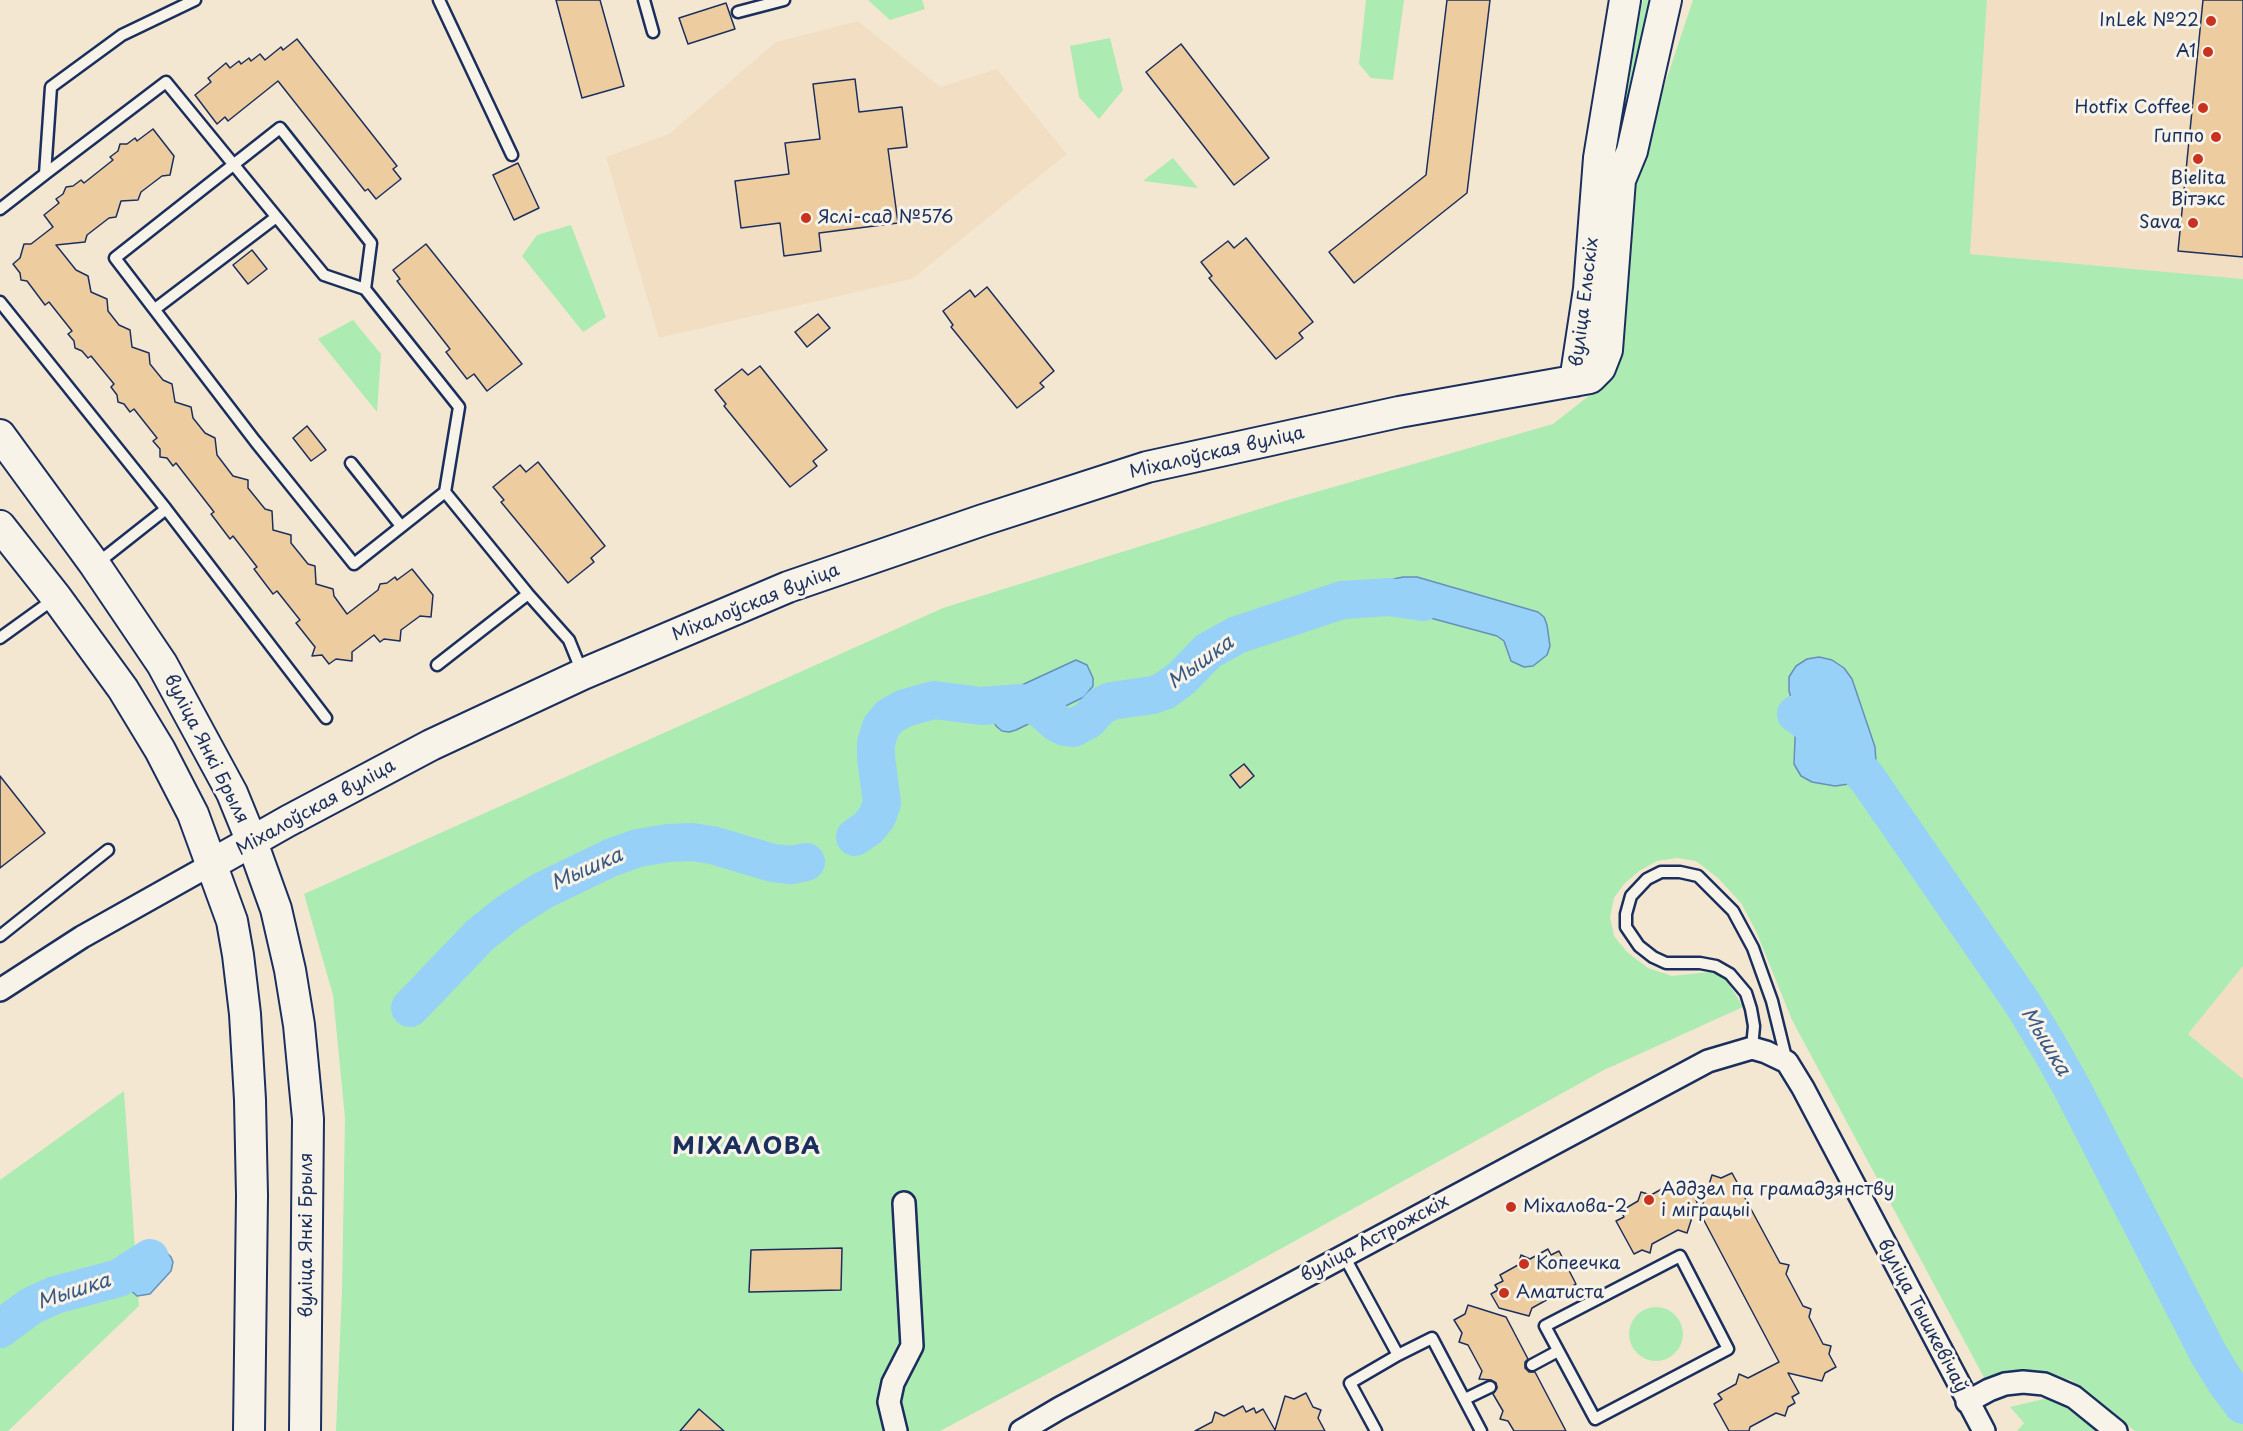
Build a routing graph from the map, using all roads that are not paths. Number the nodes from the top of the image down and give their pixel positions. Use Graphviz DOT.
graph roads {
  1 [pos="195,0"];
  2 [pos="439,0"];
  3 [pos="644,0"];
  4 [pos="784,0"];
  5 [pos="1625,0"];
  6 [pos="1666,0"];
  7 [pos="738,12"];
  8 [pos="653,32"];
  9 [pos="512,155"];
  10 [pos="234,166"];
  11 [pos="45,174"];
  12 [pos="0,209"];
  13 [pos="275,218"];
  14 [pos="365,289"];
  15 [pos="0,302"];
  16 [pos="155,309"];
  17 [pos="1575,381"];
  18 [pos="0,435"];
  19 [pos="351,463"];
  20 [pos="445,492"];
  21 [pos="166,509"];
  22 [pos="0,526"];
  23 [pos="401,526"];
  24 [pos="95,565"];
  25 [pos="528,594"];
  26 [pos="56,597"];
  27 [pos="0,639"];
  28 [pos="437,665"];
  29 [pos="583,674"];
  30 [pos="326,718"];
  31 [pos="252,842"];
  32 [pos="108,850"];
  33 [pos="212,864"];
  34 [pos="0,936"];
  35 [pos="0,990"];
  36 [pos="1752,1048"];
  37 [pos="1787,1062"];
  38 [pos="904,1203"];
  39 [pos="1344,1256"];
  40 [pos="1558,1351"];
  41 [pos="1398,1355"];
  42 [pos="1532,1365"];
  43 [pos="1490,1386"];
  44 [pos="1465,1399"];
  45 [pos="1967,1402"];
  46 [pos="249,1431"];
  47 [pos="305,1431"];
  48 [pos="896,1431"];
  49 [pos="1021,1431"];
  50 [pos="1376,1431"];
  51 [pos="1481,1431"];
  52 [pos="1984,1431"];
  53 [pos="2116,1431"];
  1 -- 11 [label="lane"];
  2 -- 9 [label="lane"];
  3 -- 8 [label="lane"];
  4 -- 7 [label="lane"];
  5 -- 17 [label="street, вуліца Ельскіх"];
  6 -- 17 [label="street, вуліца Ельскіх"];
  10 -- 11 [label="lane"];
  10 -- 13 [label="lane"];
  10 -- 14 [label="lane"];
  10 -- 16 [label="lane"];
  11 -- 12 [label="lane"];
  13 -- 14 [label="lane"];
  13 -- 16 [label="lane"];
  14 -- 20 [label="lane"];
  15 -- 21 [label="lane"];
  16 -- 23 [label="lane"];
  17 -- 29 [label="street, Міхалоўская вуліца"];
  18 -- 24 [label="street, вуліца Янкі Брыля"];
  19 -- 23 [label="lane"];
  20 -- 23 [label="lane"];
  20 -- 25 [label="lane"];
  21 -- 24 [label="lane"];
  21 -- 30 [label="lane"];
  22 -- 26 [label="street"];
  24 -- 31 [label="street, вуліца Янкі Брыля"];
  25 -- 28 [label="lane"];
  25 -- 29 [label="lane"];
  26 -- 27 [label="lane"];
  26 -- 33 [label="street"];
  29 -- 31 [label="street, Міхалоўская вуліца"];
  31 -- 33 [label="street, Міхалоўская вуліца"];
  31 -- 47 [label="street, вуліца Янкі Брыля"];
  32 -- 34 [label="lane"];
  33 -- 35 [label="street, Міхалоўская вуліца"];
  33 -- 46 [label="street"];
  36 -- 37 [label="street"];
  36 -- 37 [label="lane"];
  36 -- 39 [label="street, вуліца Астрожскіх"];
  37 -- 45 [label="street, вуліца Тышкевічаў"];
  38 -- 48 [label="street"];
  39 -- 41 [label="lane"];
  39 -- 49 [label="street, вуліца Астрожскіх"];
  40 -- 40 [label="lane"];
  40 -- 42 [label="lane"];
  41 -- 44 [label="lane"];
  41 -- 50 [label="lane"];
  43 -- 44 [label="lane"];
  44 -- 51 [label="lane"];
  45 -- 52 [label="street, вуліца Тышкевічаў"];
  45 -- 53 [label="street"];
}
